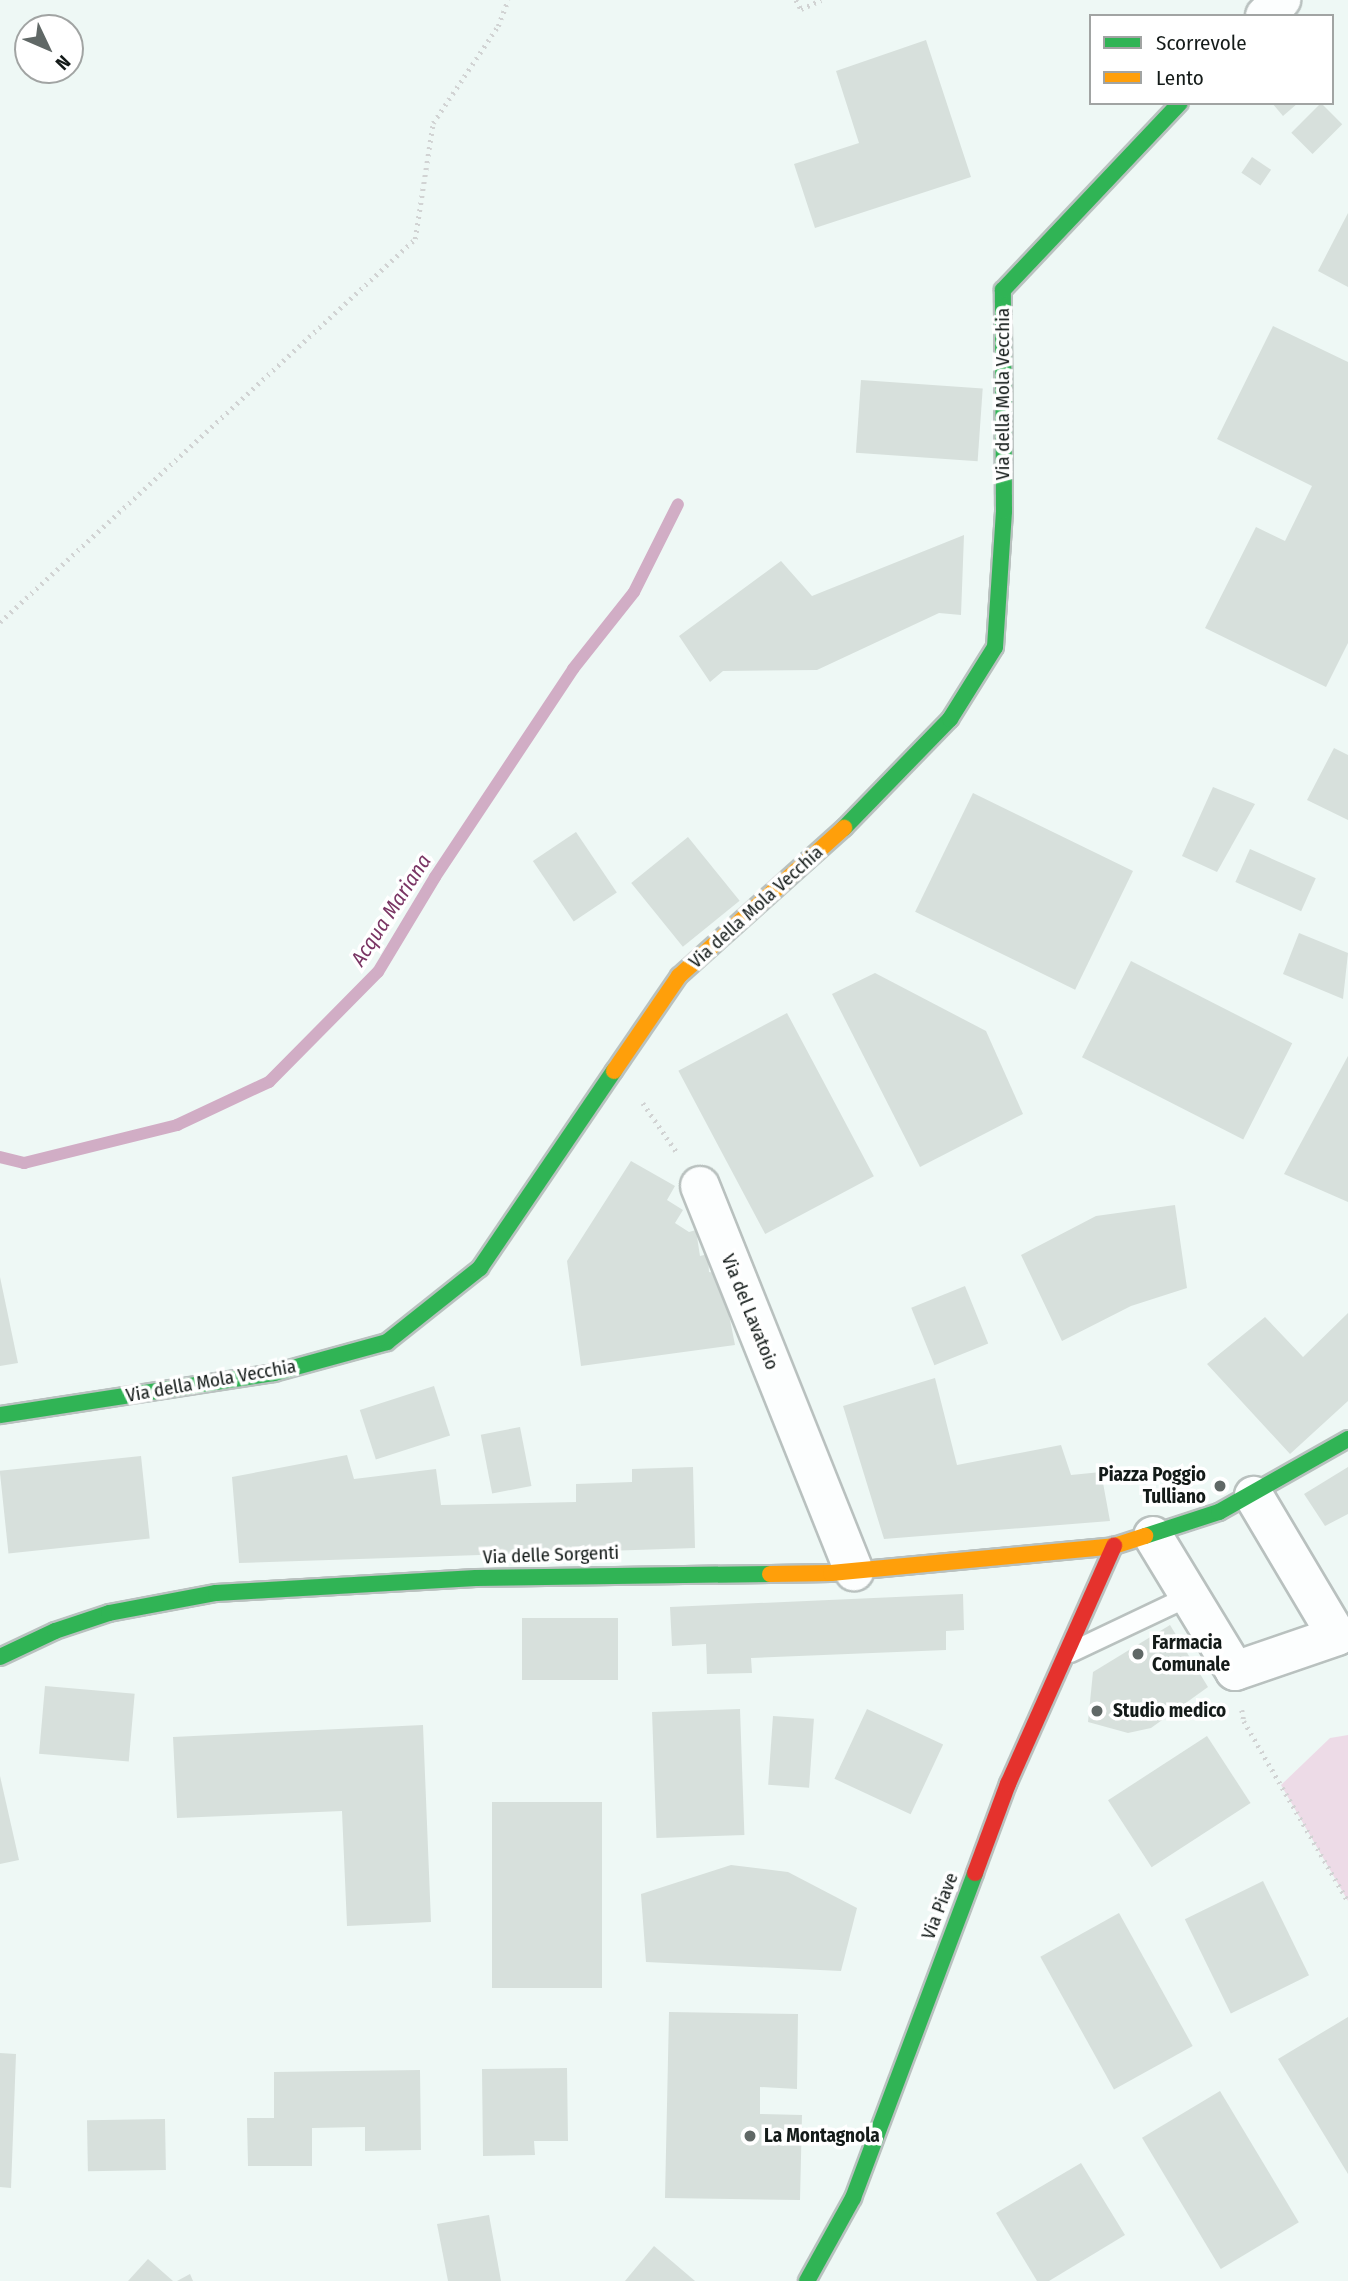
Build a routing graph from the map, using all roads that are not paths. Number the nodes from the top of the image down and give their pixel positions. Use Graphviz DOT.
graph roads {
  1 [pos="1281,0"];
  2 [pos="1267,14"];
  3 [pos="1178,105"];
  4 [pos="700,1186"];
  5 [pos="0,1415"];
  6 [pos="1348,1439"];
  7 [pos="1254,1496"];
  8 [pos="1153,1536"];
  9 [pos="1114,1546"];
  10 [pos="854,1571"];
  11 [pos="1188,1596"];
  12 [pos="1342,1644"];
  13 [pos="1069,1652"];
  14 [pos="0,1657"];
  15 [pos="807,2281"];
  1 -- 2 [label="street"];
  3 -- 5 [label="street, Via della Mola Vecchia"];
  4 -- 10 [label="street, Via del Lavatoio"];
  6 -- 7 [label="street, Via delle Sorgenti"];
  7 -- 8 [label="street, Via delle Sorgenti"];
  7 -- 12 [label="street"];
  8 -- 9 [label="street, Via delle Sorgenti"];
  8 -- 11 [label="street"];
  9 -- 10 [label="street, Via delle Sorgenti"];
  9 -- 13 [label="street, Via Piave"];
  10 -- 14 [label="street, Via delle Sorgenti"];
  11 -- 12 [label="street"];
  11 -- 13 [label="lane"];
  13 -- 15 [label="street, Via Piave"];
}
